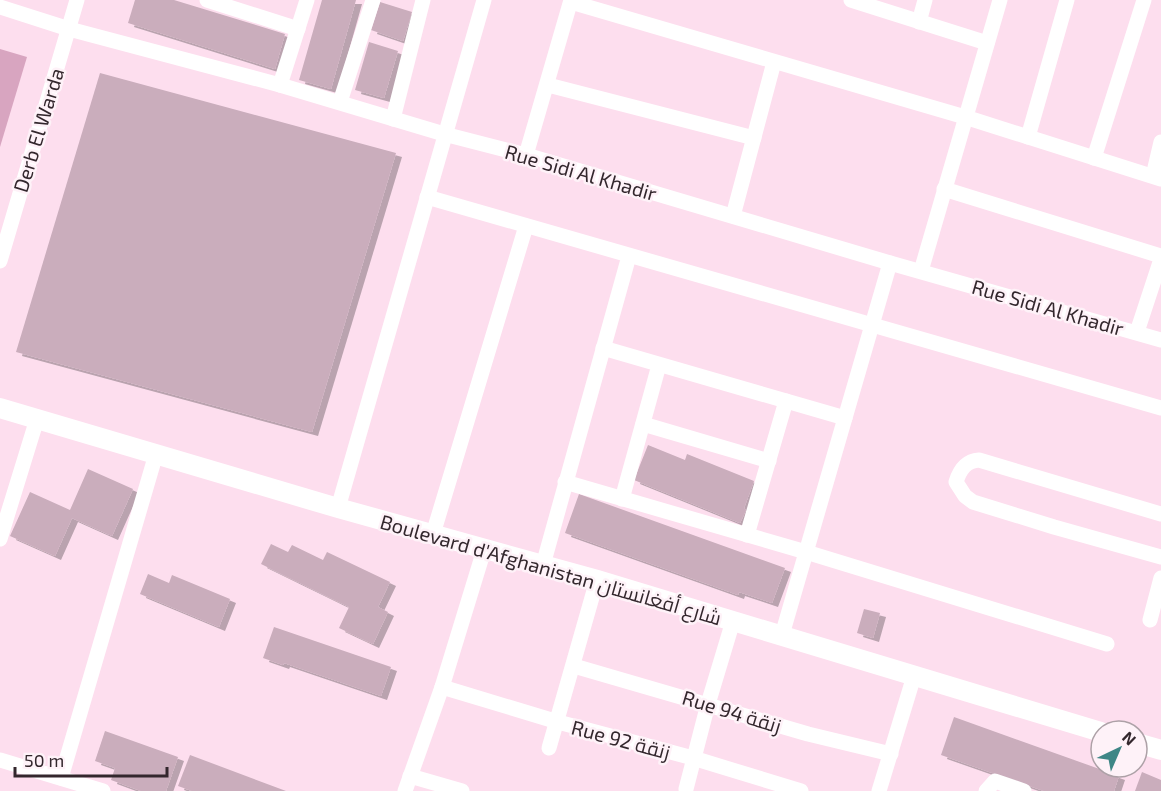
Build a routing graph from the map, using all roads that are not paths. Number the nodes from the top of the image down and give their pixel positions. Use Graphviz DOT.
graph roads {
  1 [pos="77,0"];
  2 [pos="207,0"];
  3 [pos="307,0"];
  4 [pos="373,0"];
  5 [pos="484,0"];
  6 [pos="925,0"];
  7 [pos="1000,0"];
  8 [pos="1067,0"];
  9 [pos="1144,0"];
  10 [pos="420,1"];
  11 [pos="571,1"];
  12 [pos="856,1"];
  13 [pos="0,7"];
  14 [pos="919,22"];
  15 [pos="69,29"];
  16 [pos="298,29"];
  17 [pos="987,44"];
  18 [pos="774,62"];
  19 [pos="280,85"];
  20 [pos="548,85"];
  21 [pos="340,102"];
  22 [pos="965,117"];
  23 [pos="393,119"];
  24 [pos="444,135"];
  25 [pos="1028,137"];
  26 [pos="754,138"];
  27 [pos="1161,142"];
  28 [pos="526,155"];
  29 [pos="1094,158"];
  30 [pos="1157,178"];
  31 [pos="944,189"];
  32 [pos="427,197"];
  33 [pos="733,216"];
  34 [pos="526,226"];
  35 [pos="629,256"];
  36 [pos="1161,257"];
  37 [pos="0,261"];
  38 [pos="890,263"];
  39 [pos="921,271"];
  40 [pos="872,326"];
  41 [pos="1137,332"];
  42 [pos="1161,340"];
  43 [pos="603,348"];
  44 [pos="659,365"];
  45 [pos="786,401"];
  46 [pos="0,408"];
  47 [pos="1161,408"];
  48 [pos="845,418"];
  49 [pos="37,419"];
  50 [pos="643,424"];
  51 [pos="156,453"];
  52 [pos="769,461"];
  53 [pos="565,482"];
  54 [pos="622,499"];
  55 [pos="338,508"];
  56 [pos="4,509"];
  57 [pos="1161,514"];
  58 [pos="433,534"];
  59 [pos="747,535"];
  60 [pos="0,539"];
  61 [pos="484,550"];
  62 [pos="806,552"];
  63 [pos="1161,556"];
  64 [pos="543,565"];
  65 [pos="1161,578"];
  66 [pos="597,580"];
  67 [pos="1150,620"];
  68 [pos="733,621"];
  69 [pos="782,635"];
  70 [pos="1107,644"];
  71 [pos="574,666"];
  72 [pos="914,676"];
  73 [pos="442,687"];
  74 [pos="708,704"];
  75 [pos="558,722"];
  76 [pos="1089,728"];
  77 [pos="549,748"];
  78 [pos="891,754"];
  79 [pos="693,758"];
  80 [pos="0,760"];
  81 [pos="410,776"];
  82 [pos="61,778"];
  83 [pos="990,786"];
  84 [pos="686,789"];
  85 [pos="103,791"];
  86 [pos="405,791"];
  87 [pos="462,791"];
  88 [pos="801,791"];
  89 [pos="879,791"];
  90 [pos="1024,791"];
  1 -- 15 [label="street, Derb El Warda"];
  2 -- 16 [label="street"];
  3 -- 16 [label="street"];
  4 -- 21 [label="street"];
  5 -- 24 [label="street"];
  6 -- 14 [label="street"];
  7 -- 17 [label="street"];
  8 -- 25 [label="street"];
  9 -- 29 [label="street"];
  10 -- 23 [label="street"];
  11 -- 18 [label="street"];
  11 -- 20 [label="street"];
  12 -- 14 [label="street"];
  13 -- 15 [label="street, Rue Sidi Al Khadir"];
  14 -- 17 [label="street"];
  15 -- 19 [label="street, Rue Sidi Al Khadir"];
  15 -- 37 [label="street, Derb El Warda"];
  16 -- 19 [label="street"];
  17 -- 22 [label="street"];
  18 -- 22 [label="street"];
  18 -- 26 [label="street"];
  19 -- 21 [label="street, Rue Sidi Al Khadir"];
  20 -- 26 [label="street"];
  20 -- 28 [label="street"];
  21 -- 23 [label="street, Rue Sidi Al Khadir"];
  22 -- 25 [label="street"];
  22 -- 31 [label="street"];
  23 -- 24 [label="street, Rue Sidi Al Khadir"];
  24 -- 28 [label="street, Rue Sidi Al Khadir"];
  24 -- 32 [label="street"];
  25 -- 29 [label="street"];
  26 -- 33 [label="street"];
  27 -- 30 [label="street"];
  28 -- 33 [label="street, Rue Sidi Al Khadir"];
  29 -- 30 [label="street"];
  31 -- 36 [label="street"];
  31 -- 39 [label="street"];
  32 -- 34 [label="street"];
  32 -- 55 [label="street"];
  33 -- 38 [label="street, Rue Sidi Al Khadir"];
  34 -- 35 [label="street"];
  34 -- 58 [label="street"];
  35 -- 40 [label="street"];
  35 -- 43 [label="street"];
  36 -- 41 [label="street"];
  38 -- 39 [label="street, Rue Sidi Al Khadir"];
  38 -- 40 [label="street"];
  39 -- 41 [label="street, Rue Sidi Al Khadir"];
  40 -- 47 [label="street"];
  40 -- 48 [label="street"];
  41 -- 42 [label="street, Rue Sidi Al Khadir"];
  43 -- 44 [label="street"];
  43 -- 53 [label="street"];
  44 -- 45 [label="street"];
  44 -- 50 [label="street"];
  45 -- 48 [label="street"];
  45 -- 52 [label="street"];
  46 -- 49 [label="street, Boulevard d'Afghanistan شارع أفغانستان"];
  48 -- 62 [label="street"];
  49 -- 51 [label="street, Boulevard d'Afghanistan شارع أفغانستان"];
  49 -- 56 [label="street"];
  50 -- 52 [label="street"];
  50 -- 54 [label="street"];
  51 -- 55 [label="street, Boulevard d'Afghanistan شارع أفغانستان"];
  51 -- 82 [label="street"];
  52 -- 59 [label="street"];
  53 -- 54 [label="street"];
  53 -- 64 [label="street"];
  54 -- 59 [label="street"];
  55 -- 58 [label="street, Boulevard d'Afghanistan شارع أفغانستان"];
  56 -- 60 [label="street"];
  57 -- 63 [label="street"];
  58 -- 61 [label="street, Boulevard d'Afghanistan شارع أفغانستان"];
  59 -- 62 [label="street"];
  61 -- 64 [label="street, Boulevard d'Afghanistan شارع أفغانستان"];
  61 -- 73 [label="street"];
  62 -- 69 [label="street"];
  62 -- 70 [label="street"];
  64 -- 66 [label="street, Boulevard d'Afghanistan شارع أفغانستان"];
  65 -- 67 [label="street"];
  66 -- 68 [label="street, Boulevard d'Afghanistan شارع أفغانستان"];
  66 -- 71 [label="street"];
  68 -- 69 [label="street, Boulevard d'Afghanistan شارع أفغانستان"];
  68 -- 74 [label="street"];
  69 -- 72 [label="street, Boulevard d'Afghanistan شارع أفغانستان"];
  71 -- 74 [label="street, Rue 94 زنقة"];
  71 -- 75 [label="street"];
  72 -- 76 [label="street, Boulevard d'Afghanistan شارع أفغانستان"];
  72 -- 78 [label="street"];
  73 -- 75 [label="street, Rue 92 زنقة"];
  73 -- 81 [label="street"];
  74 -- 78 [label="street, Rue 94 زنقة"];
  74 -- 79 [label="street"];
  75 -- 77 [label="street"];
  75 -- 79 [label="street, Rue 92 زنقة"];
  78 -- 89 [label="street"];
  79 -- 84 [label="street"];
  79 -- 88 [label="street, Rue 92 زنقة"];
  80 -- 82 [label="street"];
  81 -- 86 [label="street"];
  81 -- 87 [label="street"];
  82 -- 85 [label="street"];
  83 -- 90 [label="street"];
}
